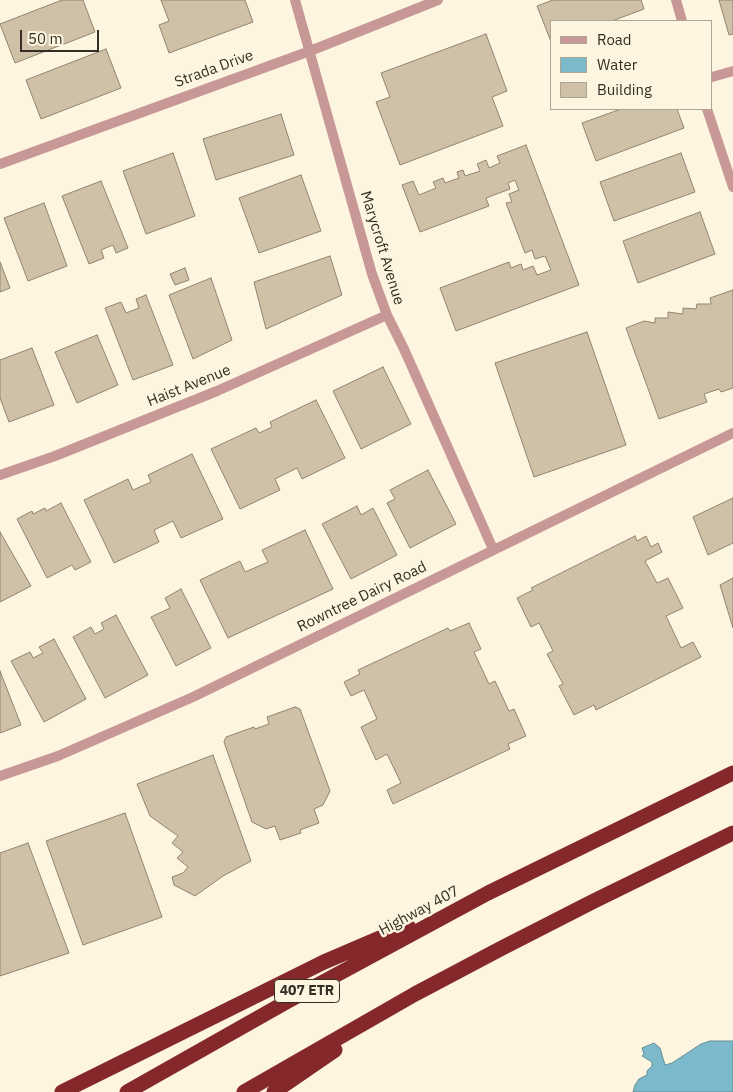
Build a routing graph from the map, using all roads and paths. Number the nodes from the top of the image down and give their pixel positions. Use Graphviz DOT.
graph roads {
  1 [pos="295,0"];
  2 [pos="438,0"];
  3 [pos="676,0"];
  4 [pos="682,20"];
  5 [pos="310,50"];
  6 [pos="733,71"];
  7 [pos="713,77"];
  8 [pos="707,110"];
  9 [pos="0,164"];
  10 [pos="733,186"];
  11 [pos="387,315"];
  12 [pos="733,433"];
  13 [pos="0,475"];
  14 [pos="493,549"];
  15 [pos="733,773"];
  16 [pos="0,776"];
  17 [pos="733,833"];
  18 [pos="488,893"];
  19 [pos="415,994"];
  20 [pos="62,1092"];
  21 [pos="127,1092"];
  22 [pos="244,1092"];
  23 [pos="274,1092"];
  1 -- 5 [label="street, Marycroft Avenue"];
  2 -- 5 [label="street, Strada Drive"];
  3 -- 4 [label="street"];
  5 -- 9 [label="street, Strada Drive"];
  5 -- 11 [label="street, Marycroft Avenue"];
  6 -- 7 [label="street"];
  8 -- 10 [label="street"];
  11 -- 13 [label="street, Haist Avenue"];
  11 -- 14 [label="street, Marycroft Avenue"];
  12 -- 14 [label="street, Rowntree Dairy Road"];
  14 -- 16 [label="street, Rowntree Dairy Road"];
  15 -- 18 [label="highway, Highway 407 / 407 ETR"];
  17 -- 19 [label="highway"];
  18 -- 20 [label="highway"];
  18 -- 21 [label="highway, Highway 407 / 407 ETR"];
  19 -- 22 [label="highway"];
  19 -- 23 [label="highway"];
}
